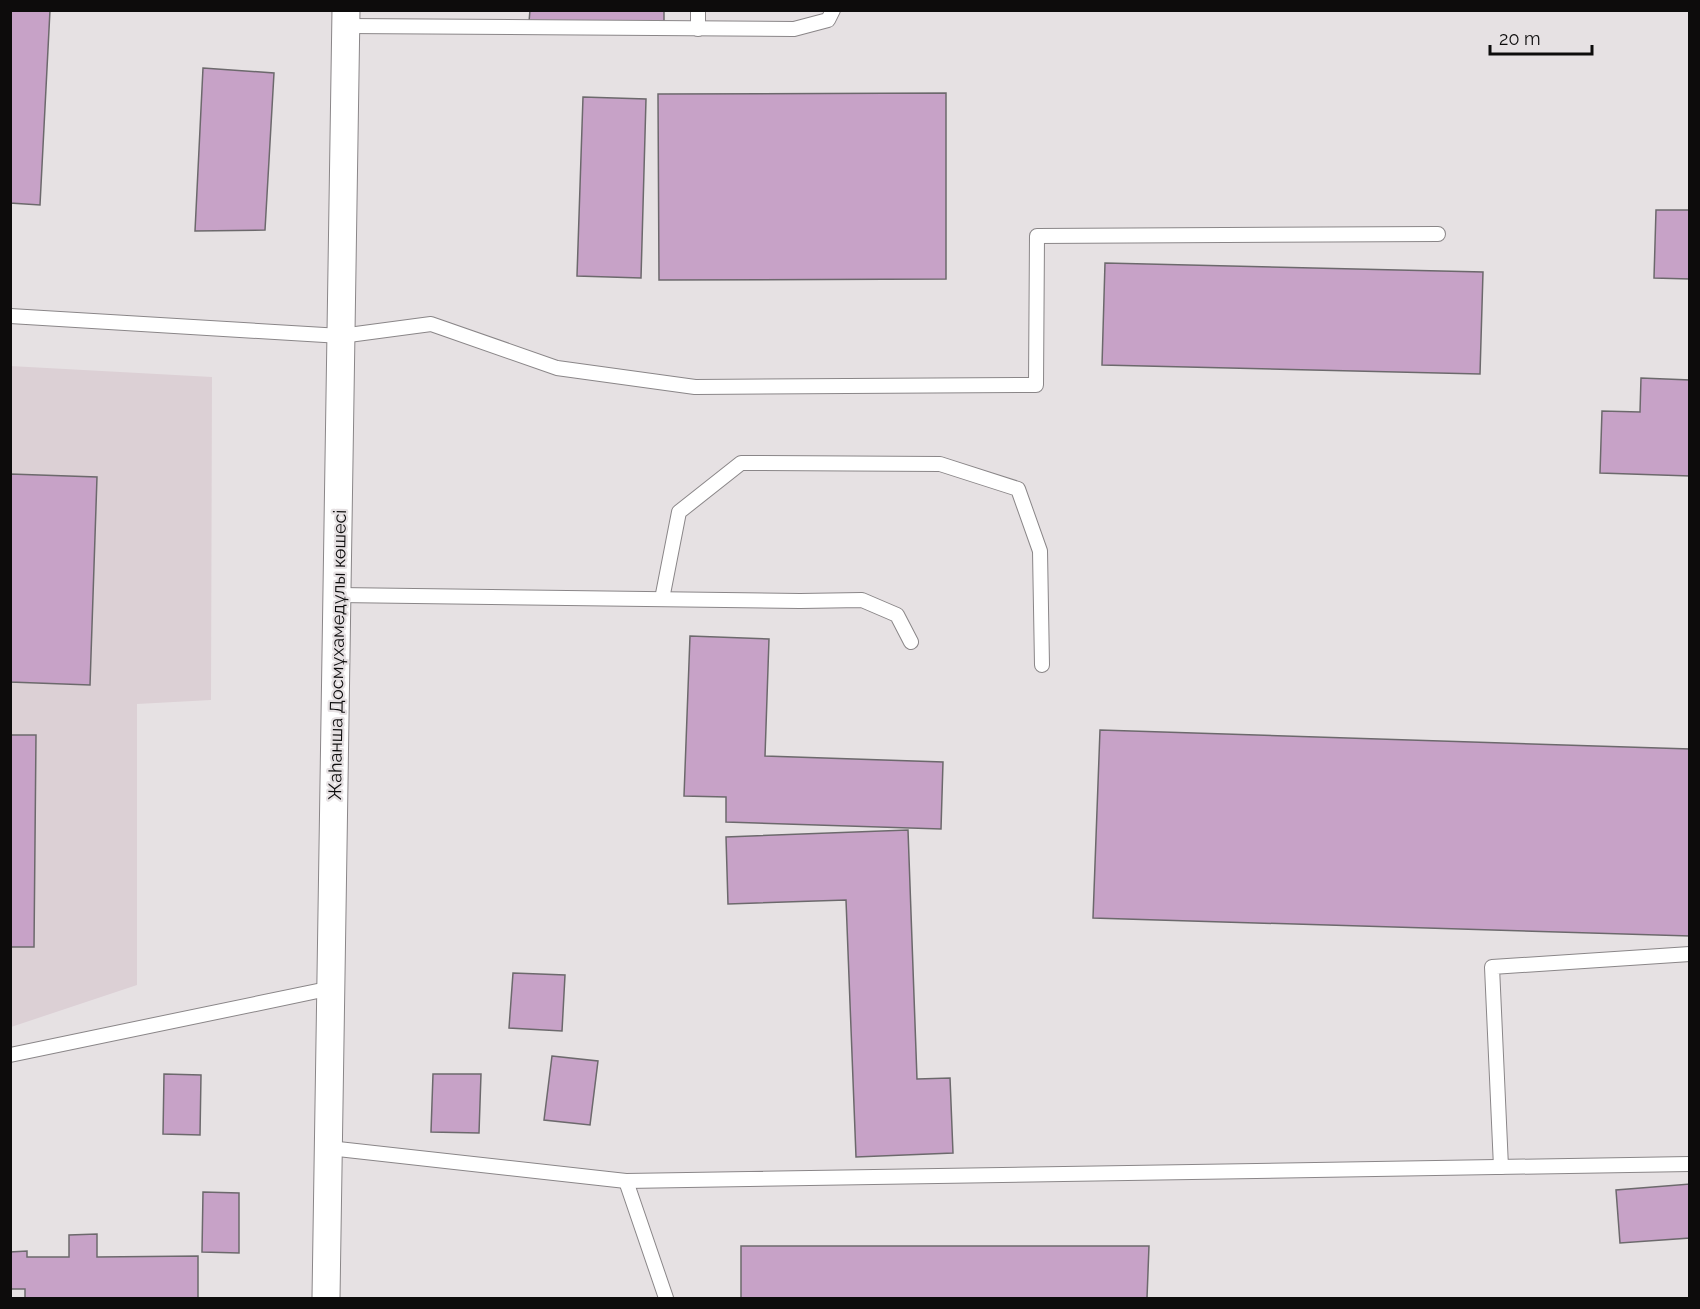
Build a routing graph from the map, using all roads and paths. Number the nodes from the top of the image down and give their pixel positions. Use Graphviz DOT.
graph roads {
  1 [pos="698,10"];
  2 [pos="833,10"];
  3 [pos="346,18"];
  4 [pos="698,29"];
  5 [pos="1438,234"];
  6 [pos="10,316"];
  7 [pos="341,336"];
  8 [pos="338,595"];
  9 [pos="662,599"];
  10 [pos="911,642"];
  11 [pos="1042,665"];
  12 [pos="1689,954"];
  13 [pos="332,988"];
  14 [pos="10,1054"];
  15 [pos="329,1148"];
  16 [pos="1689,1164"];
  17 [pos="1501,1167"];
  18 [pos="626,1181"];
  19 [pos="326,1299"];
  20 [pos="666,1299"];
  1 -- 4 [label="lane"];
  2 -- 4 [label="lane"];
  3 -- 4 [label="lane"];
  3 -- 7 [label="street, Жаһанша Досмұхамедұлы көшесі"];
  5 -- 7 [label="lane"];
  6 -- 7 [label="lane"];
  7 -- 8 [label="street, Жаһанша Досмұхамедұлы көшесі"];
  8 -- 9 [label="lane"];
  8 -- 13 [label="street, Жаһанша Досмұхамедұлы көшесі"];
  9 -- 10 [label="lane"];
  9 -- 11 [label="lane"];
  12 -- 17 [label="lane"];
  13 -- 14 [label="lane"];
  13 -- 15 [label="street, Жаһанша Досмұхамедұлы көшесі"];
  15 -- 18 [label="lane"];
  15 -- 19 [label="street, Жаһанша Досмұхамедұлы көшесі"];
  16 -- 17 [label="lane"];
  17 -- 18 [label="lane"];
  18 -- 20 [label="lane"];
}
